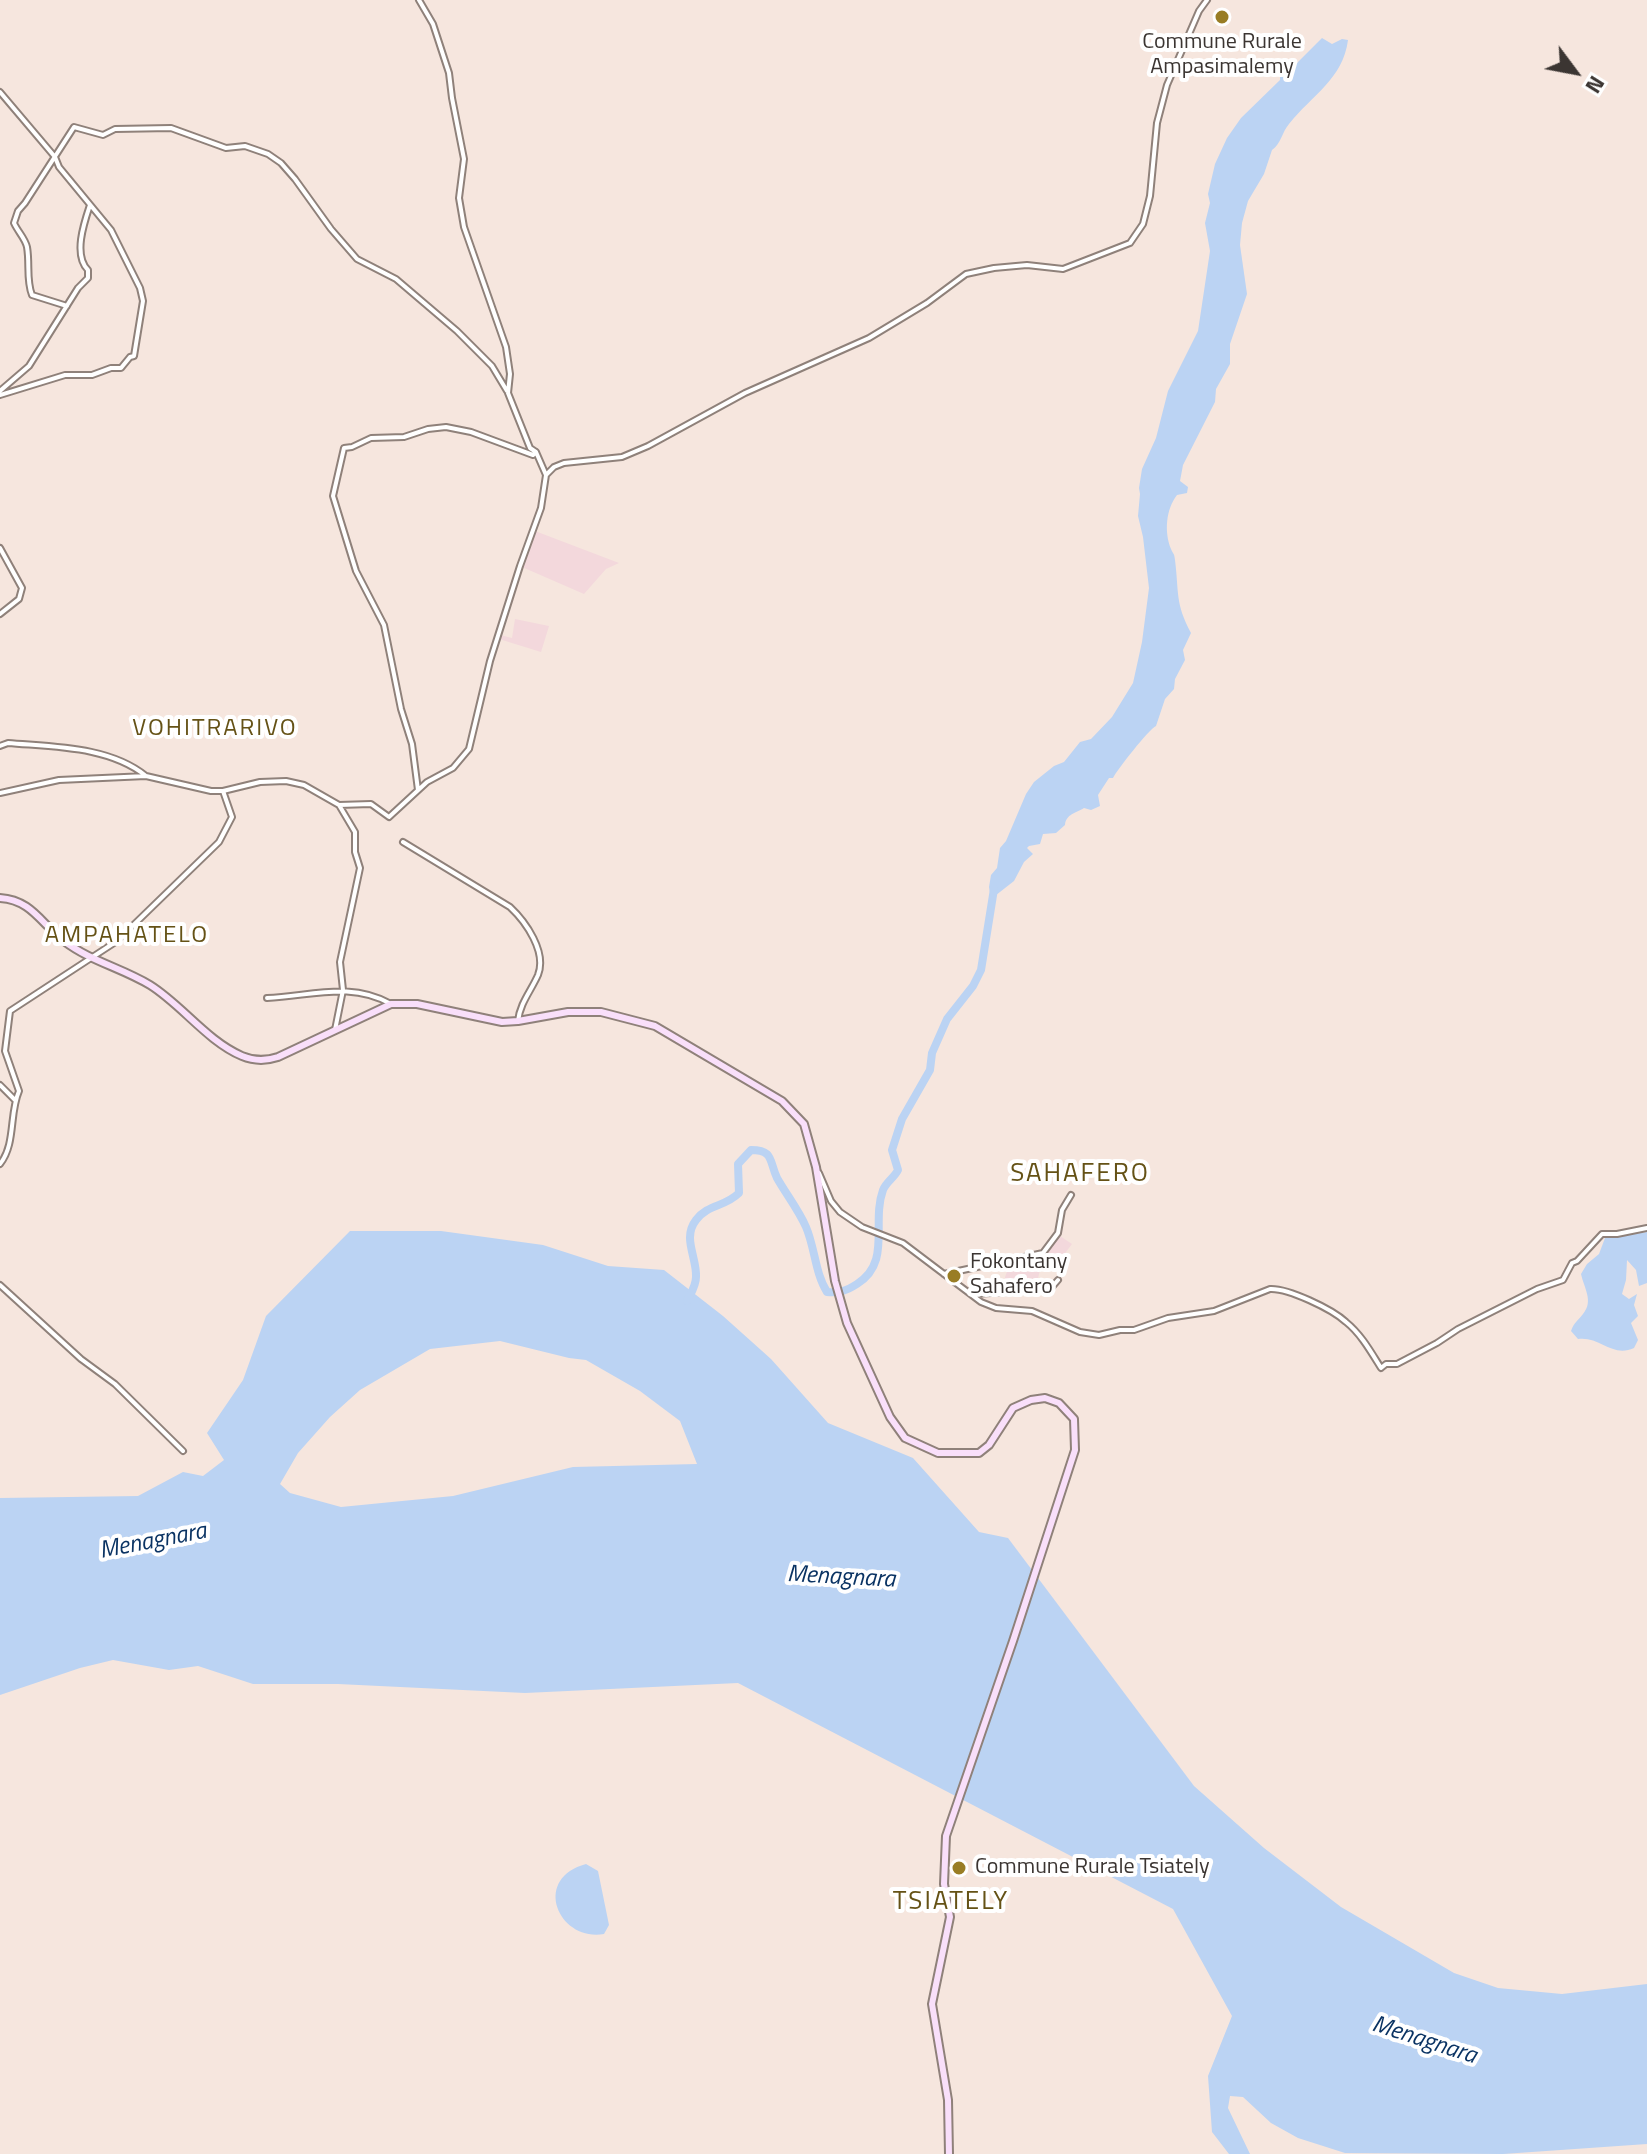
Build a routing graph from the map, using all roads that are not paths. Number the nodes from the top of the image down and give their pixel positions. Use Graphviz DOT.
graph roads {
  1 [pos="419,0"];
  2 [pos="1207,0"];
  3 [pos="0,92"];
  4 [pos="55,157"];
  5 [pos="90,205"];
  6 [pos="67,306"];
  7 [pos="0,393"];
  8 [pos="508,393"];
  9 [pos="536,452"];
  10 [pos="546,475"];
  11 [pos="0,548"];
  12 [pos="0,614"];
  13 [pos="0,746"];
  14 [pos="146,776"];
  15 [pos="418,790"];
  16 [pos="223,791"];
  17 [pos="0,793"];
  18 [pos="339,805"];
  19 [pos="403,842"];
  20 [pos="0,898"];
  21 [pos="91,958"];
  22 [pos="343,990"];
  23 [pos="267,998"];
  24 [pos="391,1004"];
  25 [pos="518,1021"];
  26 [pos="335,1032"];
  27 [pos="0,1085"];
  28 [pos="15,1100"];
  29 [pos="0,1164"];
  30 [pos="816,1167"];
  31 [pos="1071,1195"];
  32 [pos="1647,1228"];
  33 [pos="944,1274"];
  34 [pos="1058,1280"];
  35 [pos="0,1285"];
  36 [pos="971,1294"];
  37 [pos="183,1451"];
  38 [pos="949,2154"];
  1 -- 8 [label="street"];
  2 -- 10 [label="street"];
  3 -- 4 [label="street"];
  4 -- 5 [label="street"];
  4 -- 6 [label="street"];
  4 -- 8 [label="street"];
  5 -- 6 [label="street"];
  5 -- 7 [label="street"];
  6 -- 7 [label="street"];
  8 -- 9 [label="street"];
  9 -- 10 [label="street"];
  9 -- 15 [label="street"];
  10 -- 15 [label="street"];
  11 -- 12 [label="street"];
  13 -- 14 [label="street"];
  14 -- 16 [label="street"];
  14 -- 17 [label="street"];
  15 -- 18 [label="street"];
  16 -- 18 [label="street"];
  16 -- 21 [label="street"];
  18 -- 22 [label="street"];
  19 -- 25 [label="street"];
  20 -- 21 [label="main road"];
  21 -- 26 [label="main road"];
  21 -- 28 [label="street"];
  22 -- 23 [label="street"];
  22 -- 24 [label="street"];
  22 -- 26 [label="street"];
  24 -- 25 [label="main road"];
  24 -- 26 [label="main road"];
  25 -- 30 [label="main road"];
  27 -- 28 [label="street"];
  28 -- 29 [label="street"];
  30 -- 33 [label="street"];
  30 -- 38 [label="main road"];
  31 -- 33 [label="street"];
  32 -- 36 [label="street"];
  33 -- 36 [label="street"];
  34 -- 36 [label="street"];
  35 -- 37 [label="street"];
}
